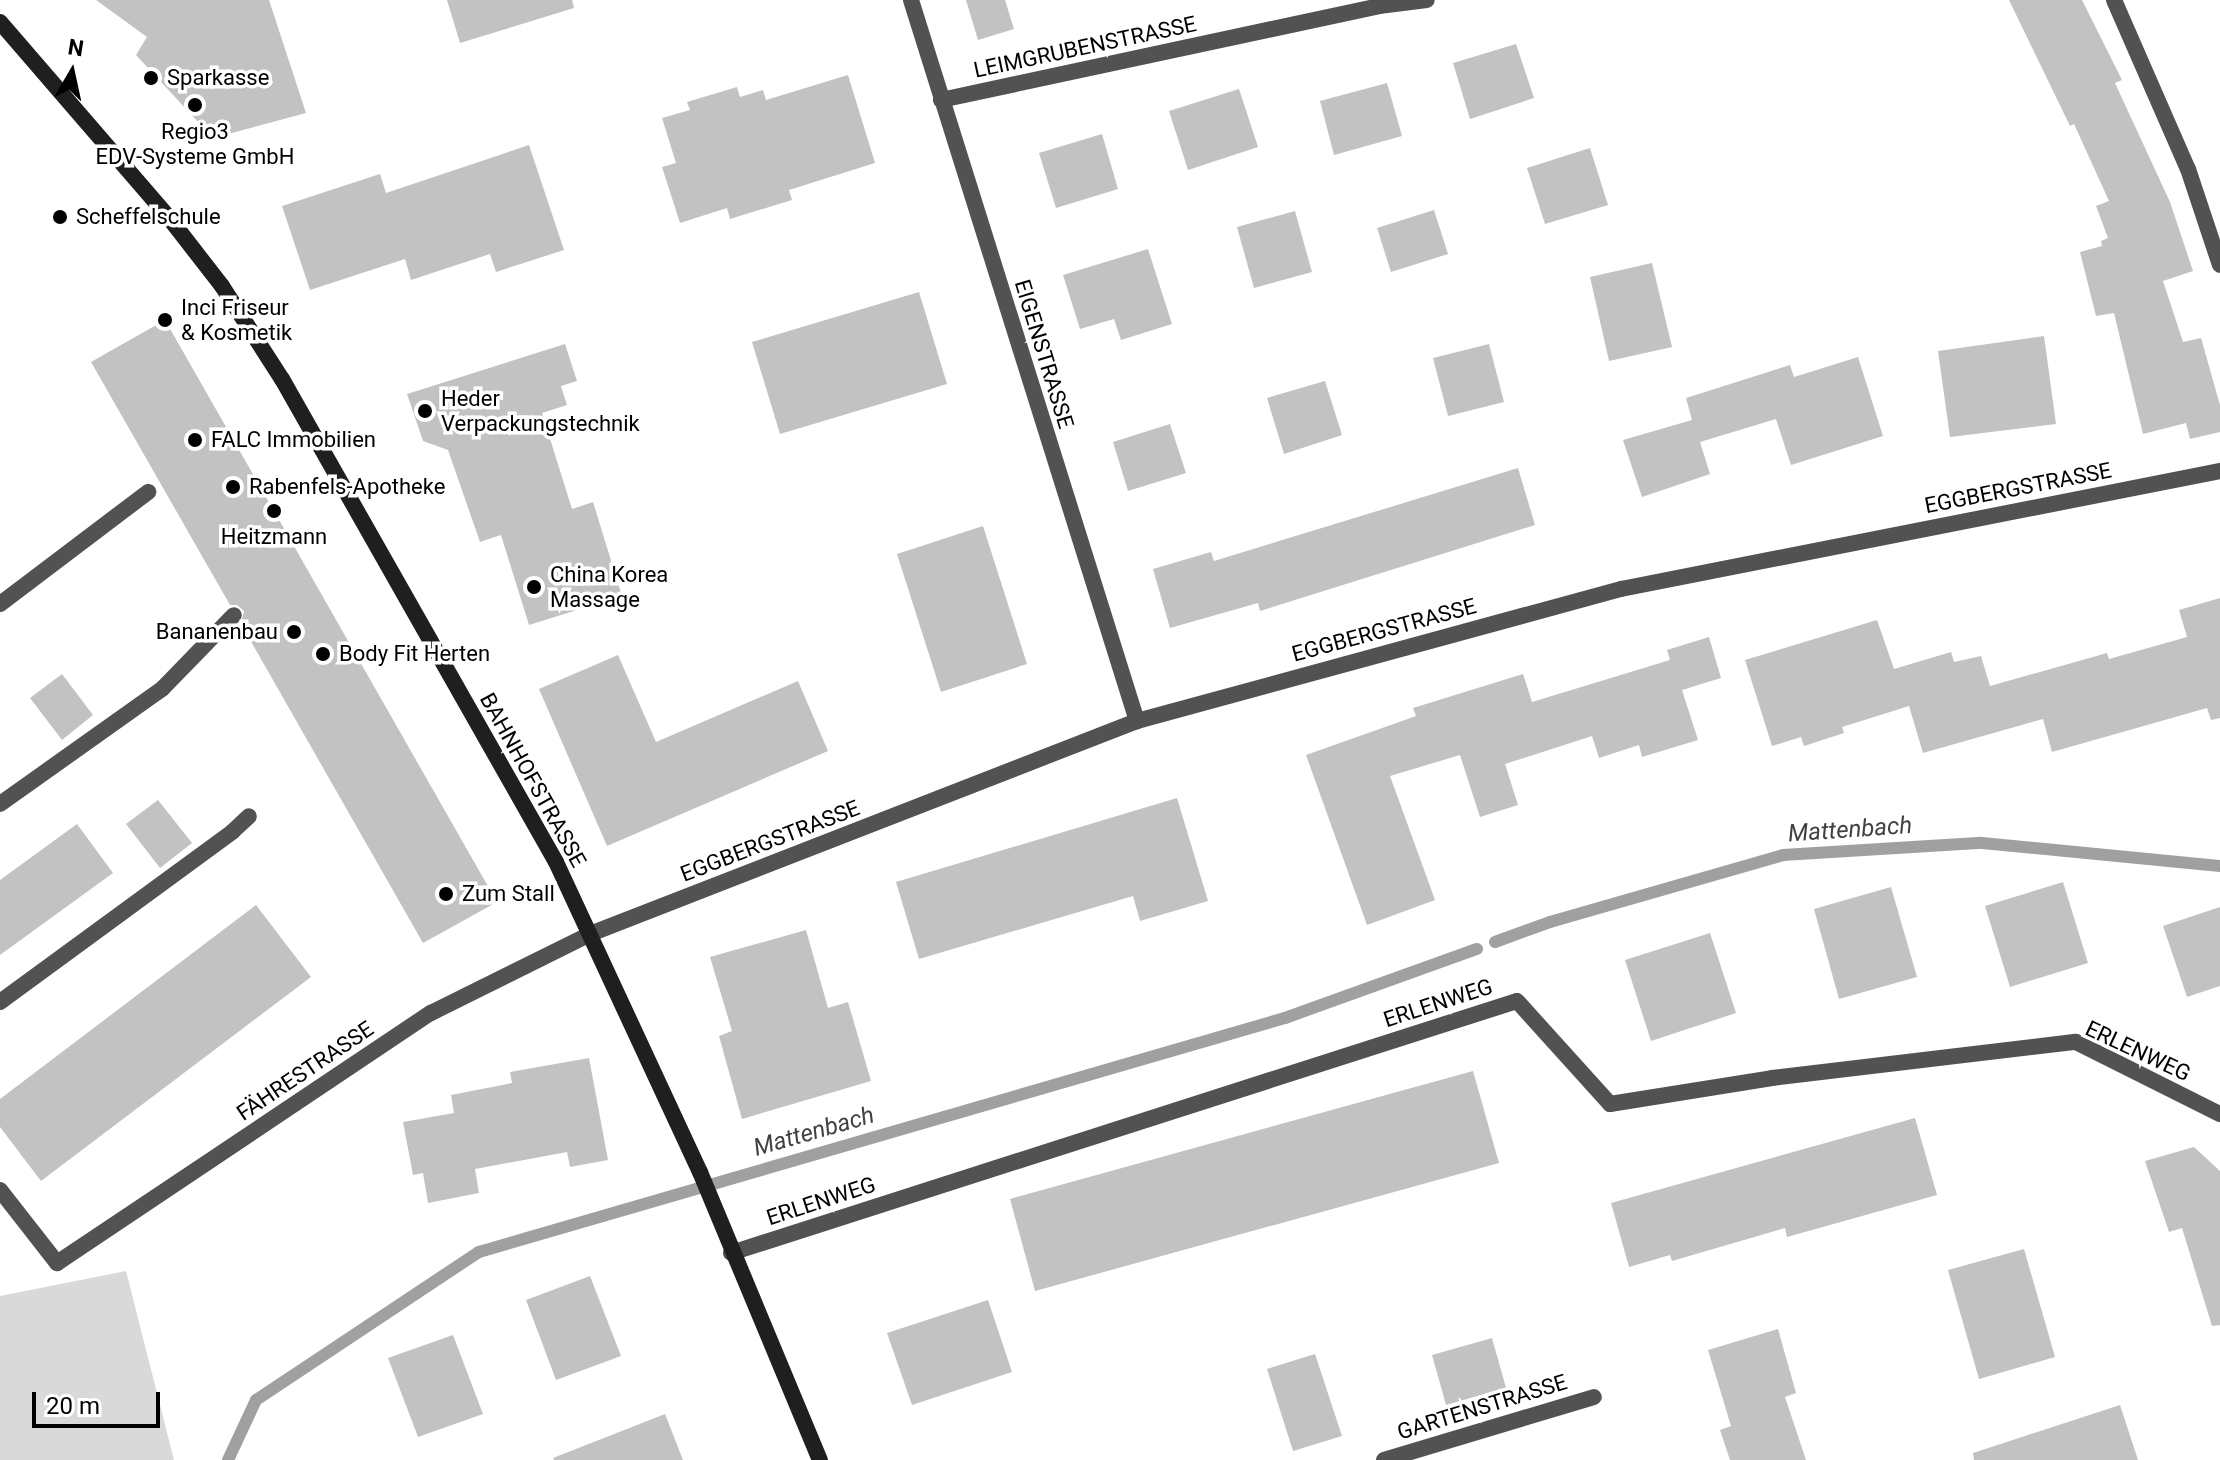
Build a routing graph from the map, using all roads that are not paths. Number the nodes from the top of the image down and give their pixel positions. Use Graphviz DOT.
graph roads {
  1 [pos="911,0"];
  2 [pos="1427,0"];
  3 [pos="2114,0"];
  4 [pos="0,22"];
  5 [pos="941,100"];
  6 [pos="2220,265"];
  7 [pos="2220,471"];
  8 [pos="148,492"];
  9 [pos="0,604"];
  10 [pos="234,615"];
  11 [pos="1137,721"];
  12 [pos="0,804"];
  13 [pos="249,816"];
  14 [pos="590,934"];
  15 [pos="0,1002"];
  16 [pos="2220,1114"];
  17 [pos="0,1190"];
  18 [pos="731,1253"];
  19 [pos="1594,1397"];
  20 [pos="820,1460"];
  21 [pos="1384,1460"];
  1 -- 5 [label="street, EIGENSTRASSE"];
  2 -- 5 [label="street, LEIMGRUBENSTRASSE"];
  3 -- 6 [label="street"];
  4 -- 14 [label="street, BAHNHOFSTRASSE"];
  5 -- 11 [label="street, EIGENSTRASSE"];
  7 -- 11 [label="street, EGGBERGSTRASSE"];
  8 -- 9 [label="street"];
  10 -- 12 [label="street"];
  11 -- 14 [label="street, EGGBERGSTRASSE"];
  13 -- 15 [label="street"];
  14 -- 17 [label="street, FÄHRESTRASSE"];
  14 -- 18 [label="street, BAHNHOFSTRASSE"];
  16 -- 18 [label="street, ERLENWEG"];
  18 -- 20 [label="street, BAHNHOFSTRASSE"];
  19 -- 21 [label="street, GARTENSTRASSE"];
}
